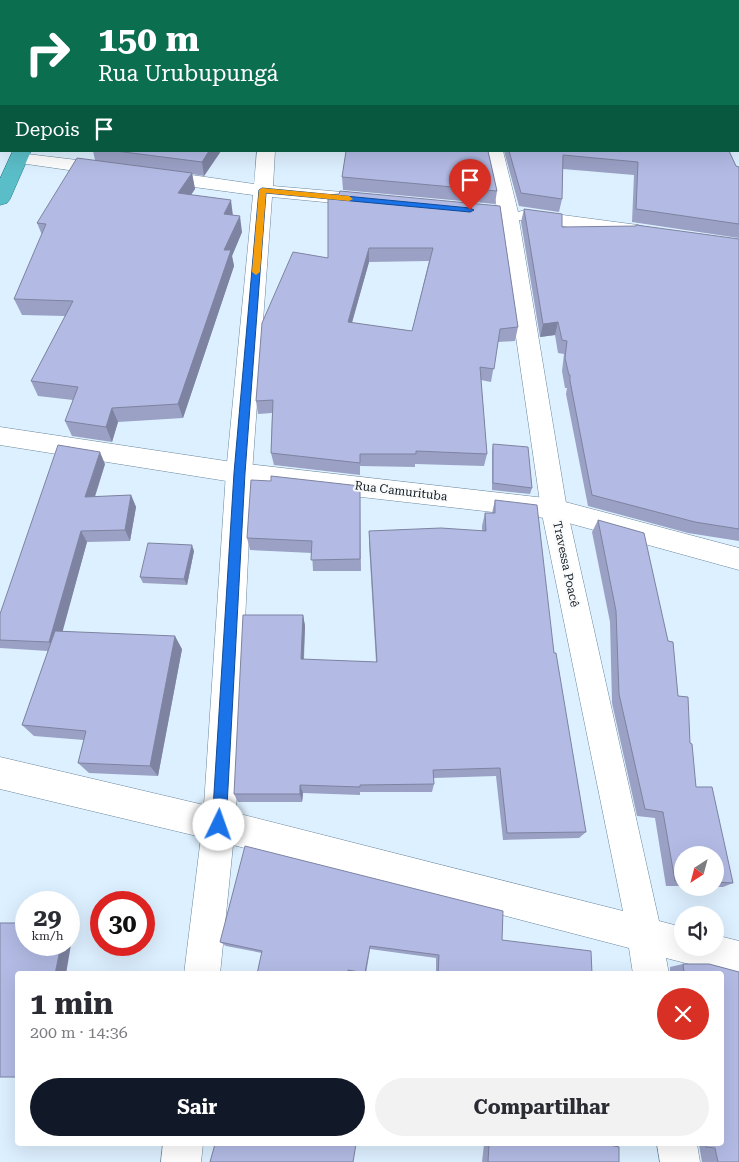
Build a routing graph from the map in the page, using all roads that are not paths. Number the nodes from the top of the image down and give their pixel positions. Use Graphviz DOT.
graph roads {
  1 [pos="266,152"];
  2 [pos="494,152"];
  3 [pos="20,155"];
  4 [pos="262,190"];
  5 [pos="0,199"];
  6 [pos="380,202"];
  7 [pos="498,213"];
  8 [pos="652,233"];
  9 [pos="0,436"];
  10 [pos="239,473"];
  11 [pos="554,509"];
  12 [pos="739,559"];
  13 [pos="0,773"];
  14 [pos="219,825"];
  15 [pos="645,935"];
  16 [pos="674,942"];
  17 [pos="724,955"];
  18 [pos="739,959"];
  19 [pos="202,971"];
  20 [pos="651,971"];
  21 [pos="183,1146"];
  22 [pos="677,1146"];
  23 [pos="181,1162"];
  24 [pos="680,1162"];
  1 -- 4 [label="street"];
  2 -- 7 [label="street, Travessa Poacê"];
  3 -- 4 [label="street"];
  3 -- 5 [label="highway"];
  4 -- 6 [label="street"];
  4 -- 10 [label="street"];
  7 -- 8 [label="street"];
  7 -- 11 [label="street, Travessa Poacê"];
  9 -- 10 [label="street, Rua Camurituba"];
  10 -- 11 [label="street, Rua Camurituba"];
  10 -- 14 [label="street"];
  11 -- 12 [label="street, Rua Camurituba"];
  11 -- 15 [label="street, Travessa Poacê"];
  13 -- 14 [label="street"];
  14 -- 15 [label="street"];
  14 -- 19 [label="street"];
  15 -- 16 [label="street"];
  15 -- 20 [label="street, Travessa Poacê"];
  17 -- 18 [label="street"];
  21 -- 23 [label="street"];
  22 -- 24 [label="street"];
}
